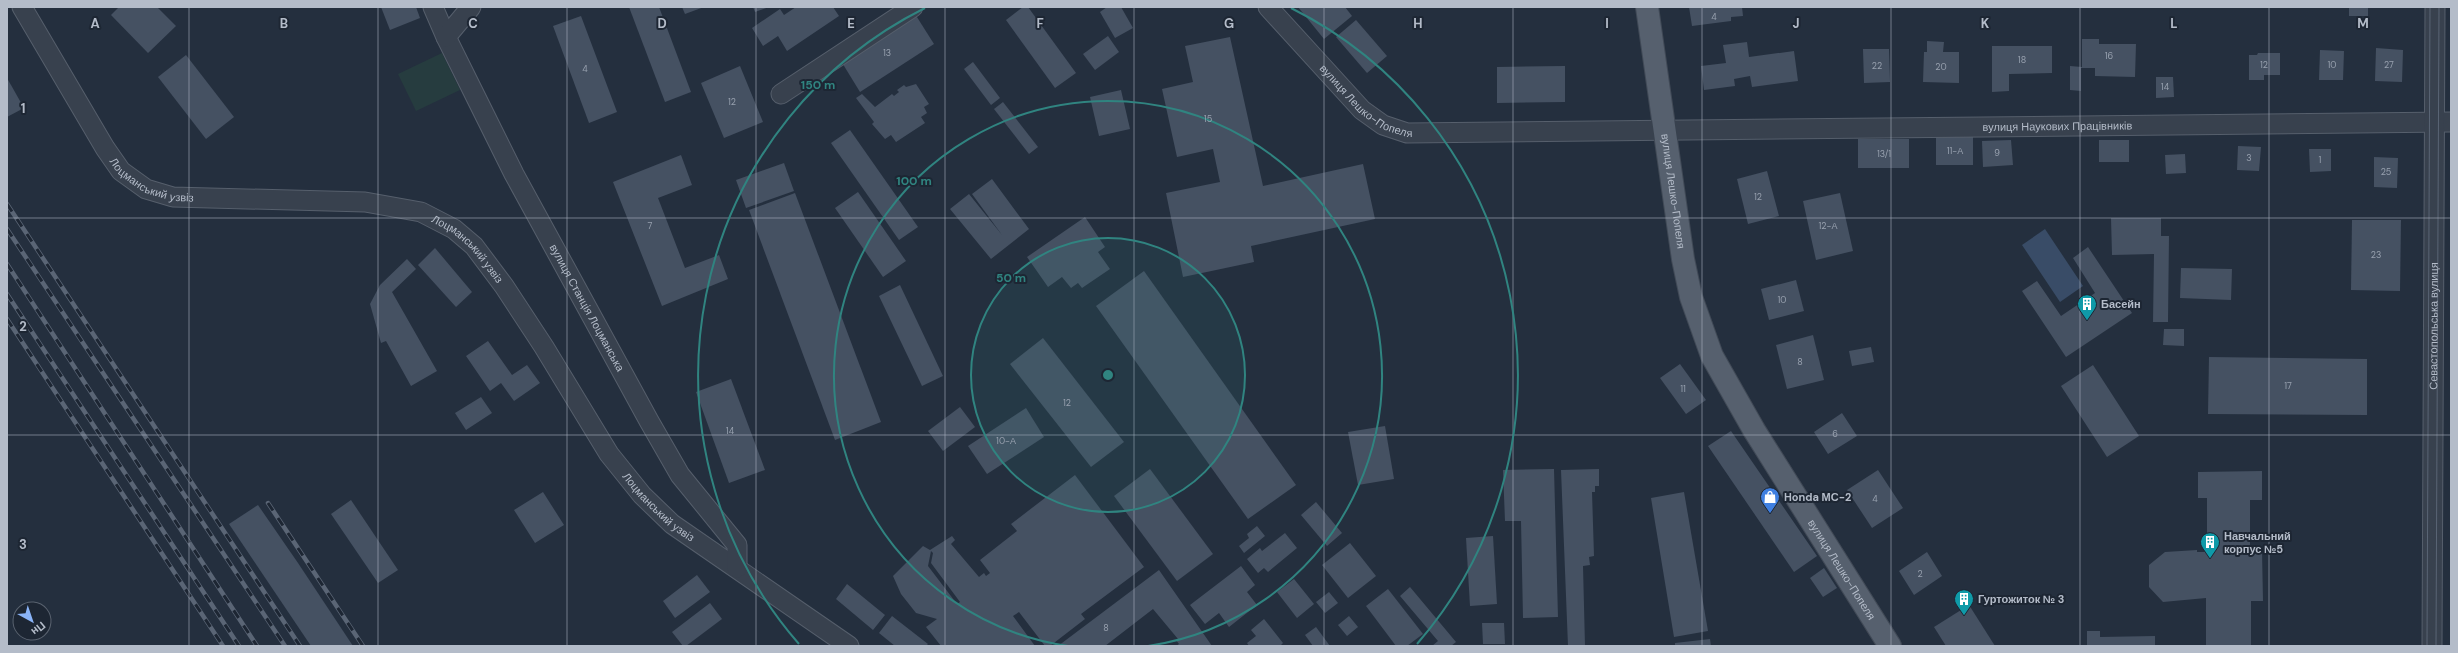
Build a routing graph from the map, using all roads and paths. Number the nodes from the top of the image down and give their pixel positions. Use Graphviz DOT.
graph roads {
  1 [pos="22,7"];
  2 [pos="434,7"];
  3 [pos="471,7"];
  4 [pos="913,7"];
  5 [pos="1268,7"];
  6 [pos="1647,7"];
  7 [pos="2434,7"];
  8 [pos="446,37"];
  9 [pos="781,94"];
  10 [pos="2443,122"];
  11 [pos="1665,130"];
  12 [pos="737,568"];
  13 [pos="849,646"];
  14 [pos="1890,646"];
  15 [pos="2432,646"];
  1 -- 12 [label="street, Лоцманський узвіз"];
  2 -- 8 [label="street, вулиця Станція Лоцманська"];
  3 -- 8 [label="street"];
  4 -- 9 [label="street"];
  5 -- 11 [label="street, вулиця Лешко-Попеля"];
  6 -- 11 [label="main road"];
  7 -- 10 [label="street, Севастопольська вулиця"];
  8 -- 12 [label="street, вулиця Станція Лоцманська"];
  10 -- 11 [label="street, вулиця Наукових Працівників"];
  10 -- 15 [label="street, Севастопольська вулиця"];
  11 -- 14 [label="main road, вулиця Лешко-Попеля"];
  12 -- 13 [label="street, Лоцманський узвіз"];
}
